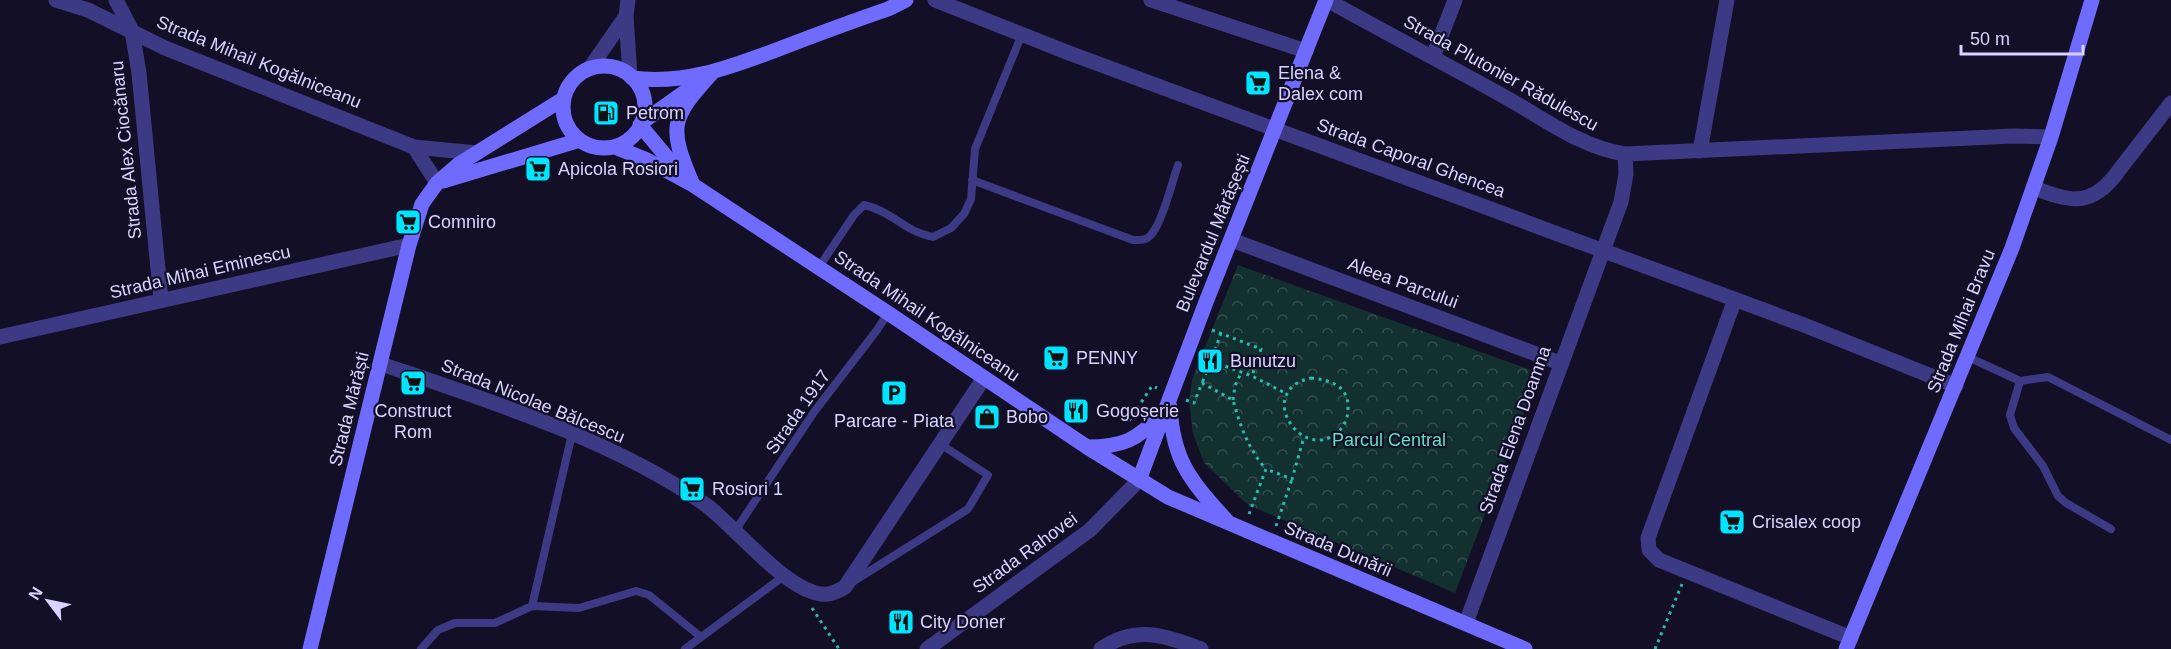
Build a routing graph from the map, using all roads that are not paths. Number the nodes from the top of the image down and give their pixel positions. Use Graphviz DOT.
graph roads {
  1 [pos="56,0"];
  2 [pos="116,0"];
  3 [pos="628,0"];
  4 [pos="906,0"];
  5 [pos="935,0"];
  6 [pos="1150,0"];
  7 [pos="1326,0"];
  8 [pos="1455,0"];
  9 [pos="1727,0"];
  10 [pos="2092,0"];
  11 [pos="626,16"];
  12 [pos="132,31"];
  13 [pos="1022,34"];
  14 [pos="1306,51"];
  15 [pos="1433,57"];
  16 [pos="590,68"];
  17 [pos="713,72"];
  18 [pos="631,77"];
  19 [pos="563,99"];
  20 [pos="2171,103"];
  21 [pos="640,124"];
  22 [pos="1275,128"];
  23 [pos="2051,137"];
  24 [pos="579,140"];
  25 [pos="414,147"];
  26 [pos="615,147"];
  27 [pos="1700,151"];
  28 [pos="477,153"];
  29 [pos="1625,154"];
  30 [pos="1178,165"];
  31 [pos="972,180"];
  32 [pos="437,183"];
  33 [pos="693,185"];
  34 [pos="2034,188"];
  35 [pos="1232,240"];
  36 [pos="409,245"];
  37 [pos="1603,251"];
  38 [pos="819,267"];
  39 [pos="1735,299"];
  40 [pos="161,300"];
  41 [pos="888,313"];
  42 [pos="0,337"];
  43 [pos="1968,357"];
  44 [pos="1560,363"];
  45 [pos="381,364"];
  46 [pos="984,378"];
  47 [pos="2020,381"];
  48 [pos="1956,386"];
  49 [pos="1169,401"];
  50 [pos="572,434"];
  51 [pos="2171,440"];
  52 [pos="940,444"];
  53 [pos="1087,447"];
  54 [pos="1139,480"];
  55 [pos="1237,528"];
  56 [pos="2111,529"];
  57 [pos="735,531"];
  58 [pos="790,579"];
  59 [pos="845,587"];
  60 [pos="532,606"];
  61 [pos="1466,623"];
  62 [pos="701,637"];
  63 [pos="1132,642"];
  64 [pos="1849,644"];
  65 [pos="310,649"];
  66 [pos="421,649"];
  67 [pos="685,649"];
  68 [pos="927,649"];
  69 [pos="1101,649"];
  70 [pos="1201,649"];
  71 [pos="1525,649"];
  1 -- 12 [label="street, Strada Mihail Kogălniceanu"];
  2 -- 12 [label="street, Strada Alex Ciocănaru"];
  3 -- 11 [label="street"];
  4 -- 17 [label="main road"];
  5 -- 13 [label="street, Strada Caporal Ghencea"];
  6 -- 14 [label="street"];
  7 -- 14 [label="main road, Bulevardul Mărășești"];
  7 -- 15 [label="street, Strada Plutonier Rădulescu"];
  8 -- 15 [label="street"];
  9 -- 27 [label="street"];
  10 -- 23 [label="main road, Strada Mihai Bravu"];
  11 -- 16 [label="street"];
  11 -- 18 [label="street"];
  12 -- 25 [label="street, Strada Mihail Kogălniceanu"];
  12 -- 40 [label="street, Strada Alex Ciocănaru"];
  13 -- 22 [label="street, Strada Caporal Ghencea"];
  13 -- 31 [label="lane"];
  14 -- 22 [label="main road, Bulevardul Mărășești"];
  15 -- 29 [label="street, Strada Plutonier Rădulescu"];
  16 -- 18 [label="main road"];
  16 -- 19 [label="main road"];
  17 -- 18 [label="main road"];
  17 -- 21 [label="main road"];
  17 -- 33 [label="main road"];
  18 -- 21 [label="main road"];
  19 -- 24 [label="main road"];
  19 -- 28 [label="main road, Strada Mărăști"];
  20 -- 34 [label="street"];
  21 -- 26 [label="main road"];
  21 -- 33 [label="main road, Strada Mihail Kogălniceanu"];
  22 -- 35 [label="main road, Bulevardul Mărășești"];
  22 -- 37 [label="street, Strada Caporal Ghencea"];
  23 -- 27 [label="street, Strada Plutonier Rădulescu"];
  23 -- 34 [label="main road, Strada Mihai Bravu"];
  24 -- 26 [label="main road"];
  24 -- 32 [label="main road"];
  25 -- 28 [label="street, Strada Mihail Kogălniceanu"];
  25 -- 32 [label="street"];
  26 -- 33 [label="main road, Strada Mihail Kogălniceanu"];
  27 -- 29 [label="street, Strada Plutonier Rădulescu"];
  28 -- 32 [label="main road, Strada Mărăști"];
  29 -- 37 [label="street, Strada Elena Doamna"];
  30 -- 31 [label="lane"];
  31 -- 38 [label="lane"];
  32 -- 36 [label="main road, Strada Mărăști"];
  33 -- 38 [label="main road, Strada Mihail Kogălniceanu"];
  34 -- 43 [label="main road, Strada Mihai Bravu"];
  35 -- 44 [label="street, Aleea Parcului"];
  35 -- 49 [label="main road, Bulevardul Mărășești"];
  36 -- 40 [label="street, Strada Mihai Eminescu"];
  36 -- 45 [label="main road, Strada Mărăști"];
  37 -- 39 [label="street"];
  37 -- 44 [label="street, Strada Elena Doamna"];
  38 -- 41 [label="main road, Strada Mihail Kogălniceanu"];
  39 -- 48 [label="street"];
  39 -- 64 [label="street"];
  40 -- 42 [label="street, Strada Mihai Eminescu"];
  41 -- 46 [label="main road, Strada Mihail Kogălniceanu"];
  41 -- 57 [label="lane, Strada 1917"];
  43 -- 47 [label="lane"];
  43 -- 48 [label="main road, Strada Mihai Bravu"];
  44 -- 61 [label="street, Strada Elena Doamna"];
  45 -- 50 [label="street, Strada Nicolae Bălcescu"];
  45 -- 65 [label="main road, Strada Mărăști"];
  46 -- 52 [label="street"];
  46 -- 53 [label="main road, Strada Mihail Kogălniceanu"];
  47 -- 51 [label="lane"];
  47 -- 56 [label="lane"];
  48 -- 64 [label="main road, Strada Mihai Bravu"];
  49 -- 53 [label="main road"];
  49 -- 54 [label="main road, Bulevardul Mărășești"];
  49 -- 55 [label="main road"];
  50 -- 57 [label="street, Strada Nicolae Bălcescu"];
  50 -- 60 [label="lane"];
  52 -- 59 [label="street"];
  52 -- 59 [label="lane"];
  53 -- 54 [label="main road, Strada Mihail Kogălniceanu"];
  54 -- 55 [label="main road, Strada Dunării"];
  54 -- 68 [label="street, Strada Rahovei"];
  55 -- 61 [label="main road, Strada Dunării"];
  57 -- 58 [label="street, Strada Nicolae Bălcescu"];
  58 -- 59 [label="street, Strada Nicolae Bălcescu"];
  58 -- 62 [label="lane"];
  60 -- 62 [label="lane"];
  60 -- 66 [label="lane"];
  61 -- 71 [label="main road, Strada Dunării"];
  62 -- 67 [label="lane"];
  63 -- 69 [label="street"];
  63 -- 70 [label="street"];
}
